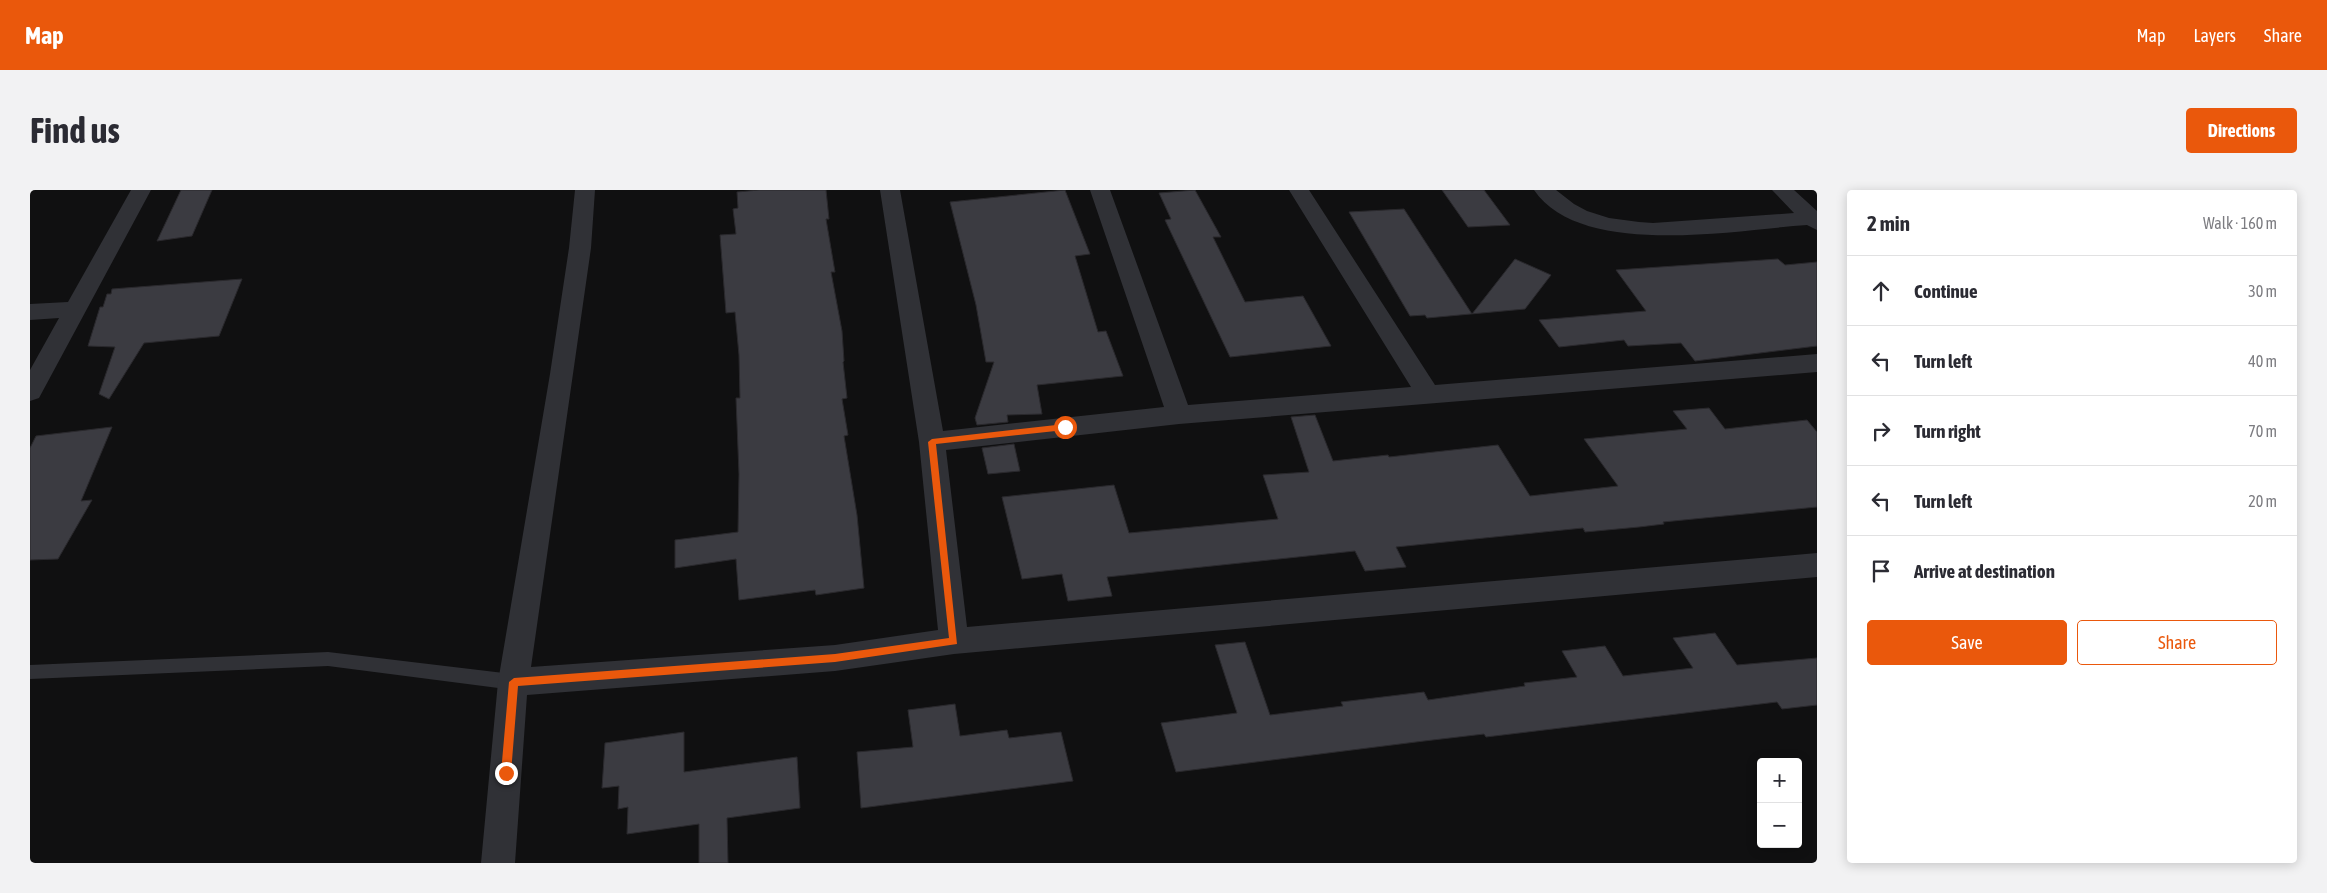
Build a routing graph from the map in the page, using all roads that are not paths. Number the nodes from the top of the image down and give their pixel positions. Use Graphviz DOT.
graph roads {
  1 [pos="141,190"];
  2 [pos="585,190"];
  3 [pos="890,190"];
  4 [pos="1100,190"];
  5 [pos="1299,190"];
  6 [pos="1544,190"];
  7 [pos="1782,190"];
  8 [pos="1814,220"];
  9 [pos="75,309"];
  10 [pos="30,312"];
  11 [pos="1817,363"];
  12 [pos="30,392"];
  13 [pos="1428,394"];
  14 [pos="1179,415"];
  15 [pos="932,442"];
  16 [pos="1817,565"];
  17 [pos="954,641"];
  18 [pos="30,672"];
  19 [pos="514,682"];
  20 [pos="498,863"];
  1 -- 9 [label="street"];
  2 -- 19 [label="street"];
  3 -- 15 [label="street"];
  4 -- 14 [label="street"];
  5 -- 13 [label="street"];
  6 -- 8 [label="street"];
  7 -- 8 [label="street"];
  9 -- 10 [label="street"];
  9 -- 12 [label="street"];
  11 -- 13 [label="street"];
  13 -- 14 [label="street"];
  14 -- 15 [label="street"];
  15 -- 17 [label="street"];
  16 -- 17 [label="street"];
  17 -- 19 [label="street"];
  18 -- 19 [label="lane"];
  19 -- 20 [label="street"];
}
